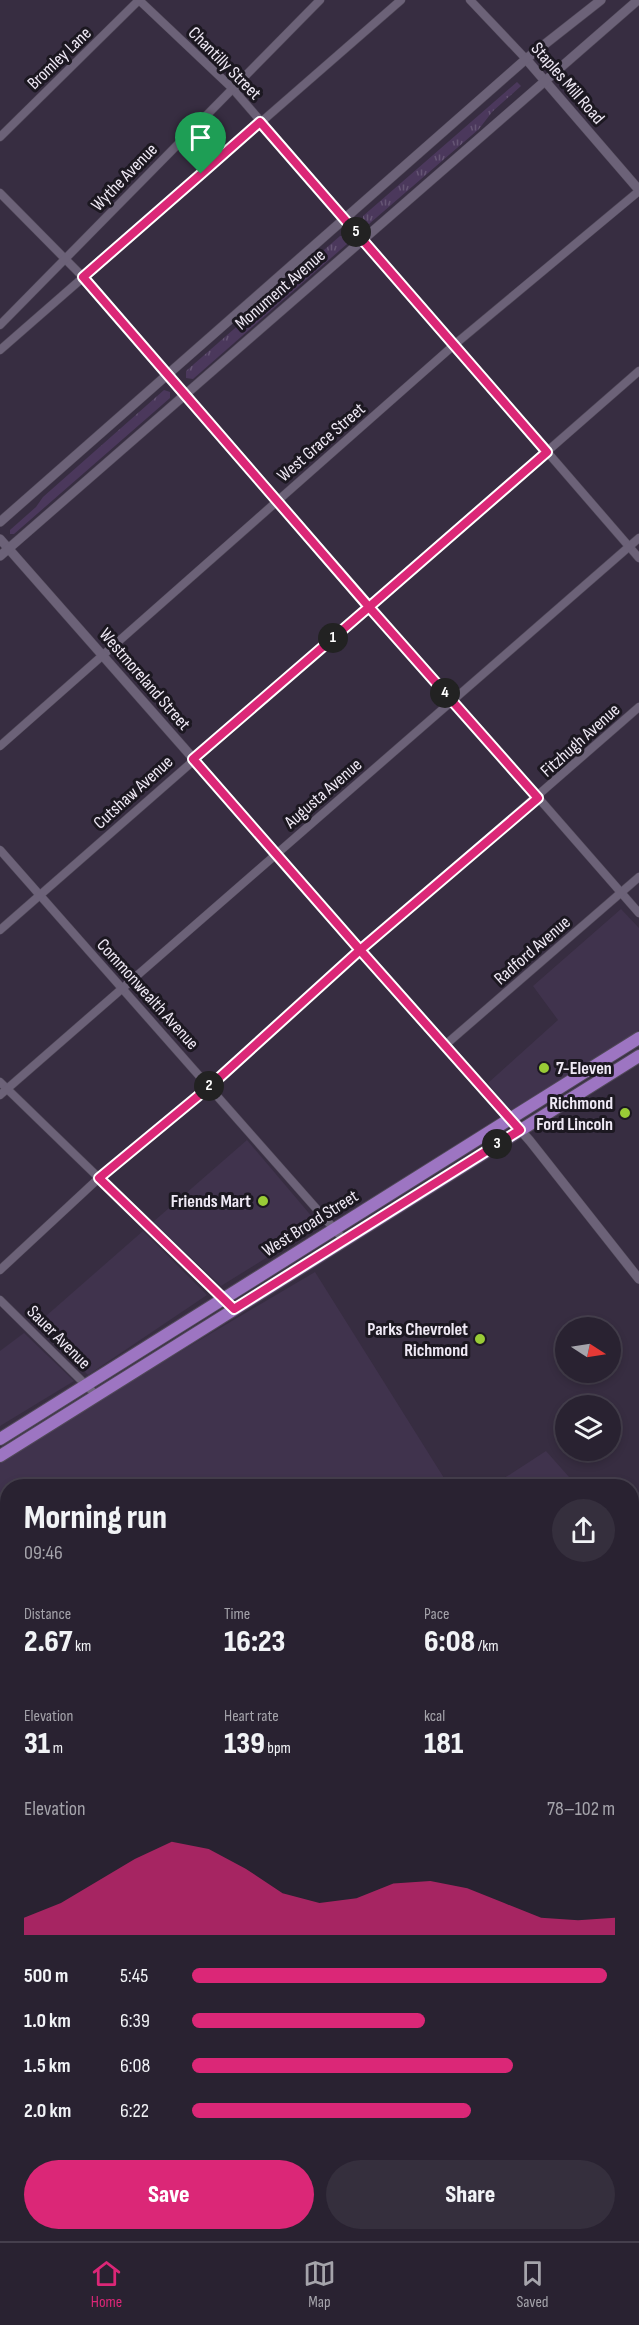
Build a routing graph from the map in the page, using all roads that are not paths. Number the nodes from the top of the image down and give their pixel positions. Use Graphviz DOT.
graph roads {
  1 [pos="139,0"];
  2 [pos="320,0"];
  3 [pos="401,0"];
  4 [pos="470,0"];
  5 [pos="601,0"];
  6 [pos="638,0"];
  7 [pos="526,59"];
  8 [pos="545,80"];
  9 [pos="232,88"];
  10 [pos="260,122"];
  11 [pos="0,137"];
  12 [pos="639,190"];
  13 [pos="0,193"];
  14 [pos="345,219"];
  15 [pos="362,239"];
  16 [pos="66,259"];
  17 [pos="83,277"];
  18 [pos="0,325"];
  19 [pos="454,345"];
  20 [pos="0,350"];
  21 [pos="639,371"];
  22 [pos="168,375"];
  23 [pos="184,395"];
  24 [pos="547,452"];
  25 [pos="278,500"];
  26 [pos="0,522"];
  27 [pos="0,538"];
  28 [pos="639,538"];
  29 [pos="629,546"];
  30 [pos="9,548"];
  31 [pos="0,556"];
  32 [pos="639,558"];
  33 [pos="369,607"];
  34 [pos="101,655"];
  35 [pos="452,700"];
  36 [pos="639,707"];
  37 [pos="0,746"];
  38 [pos="193,759"];
  39 [pos="538,798"];
  40 [pos="0,850"];
  41 [pos="275,854"];
  42 [pos="639,877"];
  43 [pos="621,893"];
  44 [pos="40,896"];
  45 [pos="639,914"];
  46 [pos="0,930"];
  47 [pos="360,950"];
  48 [pos="123,989"];
  49 [pos="639,1038"];
  50 [pos="444,1046"];
  51 [pos="639,1056"];
  52 [pos="0,1082"];
  53 [pos="209,1087"];
  54 [pos="7,1089"];
  55 [pos="0,1095"];
  56 [pos="509,1119"];
  57 [pos="520,1130"];
  58 [pos="99,1178"];
  59 [pos="335,1229"];
  60 [pos="344,1240"];
  61 [pos="0,1270"];
  62 [pos="639,1279"];
  63 [pos="224,1299"];
  64 [pos="0,1300"];
  65 [pos="234,1309"];
  66 [pos="86,1385"];
  67 [pos="96,1395"];
  68 [pos="0,1439"];
  69 [pos="0,1456"];
  1 -- 9 [label="street, Chantilly Street"];
  1 -- 11 [label="street, Bromley Lane"];
  2 -- 9 [label="street, Wythe Avenue"];
  3 -- 10 [label="street"];
  4 -- 7 [label="street, Staples Mill Road"];
  5 -- 7 [label="street, Monument Avenue"];
  6 -- 8 [label="street, Monument Avenue"];
  7 -- 8 [label="street, Staples Mill Road"];
  7 -- 14 [label="street, Monument Avenue"];
  8 -- 12 [label="street, Staples Mill Road"];
  8 -- 15 [label="street, Monument Avenue"];
  9 -- 10 [label="street, Chantilly Street"];
  9 -- 16 [label="street, Wythe Avenue"];
  10 -- 14 [label="street, Chantilly Street"];
  10 -- 17 [label="street"];
  12 -- 19 [label="street, West Grace Street"];
  13 -- 16 [label="street"];
  14 -- 15 [label="street, Chantilly Street"];
  14 -- 22 [label="street, Monument Avenue"];
  15 -- 19 [label="street, Chantilly Street"];
  15 -- 23 [label="street, Monument Avenue"];
  16 -- 17 [label="street"];
  16 -- 18 [label="street, Wythe Avenue"];
  17 -- 20 [label="street"];
  17 -- 22 [label="street"];
  19 -- 24 [label="street, Chantilly Street"];
  19 -- 25 [label="street, West Grace Street"];
  21 -- 24 [label="street, Cutshaw Avenue"];
  22 -- 23 [label="street"];
  22 -- 26 [label="street, Monument Avenue"];
  23 -- 25 [label="street"];
  23 -- 30 [label="street, Monument Avenue"];
  24 -- 29 [label="street, Chantilly Street"];
  24 -- 33 [label="street, Cutshaw Avenue"];
  25 -- 33 [label="street"];
  25 -- 34 [label="street, West Grace Street"];
  27 -- 30 [label="street, Westmoreland Street"];
  28 -- 29 [label="street, Augusta Avenue"];
  29 -- 32 [label="street, Chantilly Street"];
  29 -- 35 [label="street, Augusta Avenue"];
  30 -- 31 [label="street, Monument Avenue"];
  30 -- 34 [label="street, Westmoreland Street"];
  33 -- 35 [label="street"];
  33 -- 38 [label="street, Cutshaw Avenue"];
  34 -- 37 [label="street, West Grace Street"];
  34 -- 38 [label="street, Westmoreland Street"];
  35 -- 39 [label="street"];
  35 -- 41 [label="street, Augusta Avenue"];
  36 -- 39 [label="street, Fitzhugh Avenue"];
  38 -- 41 [label="street, Westmoreland Street"];
  38 -- 44 [label="street, Cutshaw Avenue"];
  39 -- 43 [label="street"];
  39 -- 47 [label="street, Fitzhugh Avenue"];
  40 -- 44 [label="street, Commonwealth Avenue"];
  41 -- 47 [label="street, Westmoreland Street"];
  41 -- 48 [label="street, Augusta Avenue"];
  42 -- 43 [label="street, Radford Avenue"];
  43 -- 45 [label="street"];
  43 -- 50 [label="street, Radford Avenue"];
  44 -- 46 [label="street, Cutshaw Avenue"];
  44 -- 48 [label="street, Commonwealth Avenue"];
  47 -- 50 [label="street, Westmoreland Street"];
  47 -- 53 [label="street, Fitzhugh Avenue"];
  48 -- 53 [label="street, Commonwealth Avenue"];
  48 -- 54 [label="street, Augusta Avenue"];
  49 -- 56 [label="main road, West Broad Street"];
  50 -- 56 [label="street, Westmoreland Street"];
  51 -- 57 [label="main road, West Broad Street"];
  52 -- 54 [label="street"];
  53 -- 58 [label="street, Fitzhugh Avenue"];
  53 -- 59 [label="street, Commonwealth Avenue"];
  54 -- 55 [label="street, Augusta Avenue"];
  54 -- 58 [label="street"];
  56 -- 57 [label="street, Westmoreland Street"];
  56 -- 59 [label="main road, West Broad Street"];
  57 -- 60 [label="main road, West Broad Street"];
  57 -- 62 [label="street, Westmoreland Street"];
  58 -- 61 [label="street, Fitzhugh Avenue"];
  58 -- 63 [label="street"];
  59 -- 60 [label="street, Commonwealth Avenue"];
  59 -- 63 [label="main road, West Broad Street"];
  60 -- 65 [label="main road, West Broad Street"];
  63 -- 65 [label="street"];
  63 -- 66 [label="main road, West Broad Street"];
  64 -- 66 [label="street, Sauer Avenue"];
  65 -- 67 [label="main road, West Broad Street"];
  66 -- 67 [label="street, Sauer Avenue"];
  66 -- 68 [label="main road, West Broad Street"];
  67 -- 69 [label="main road, West Broad Street"];
}
